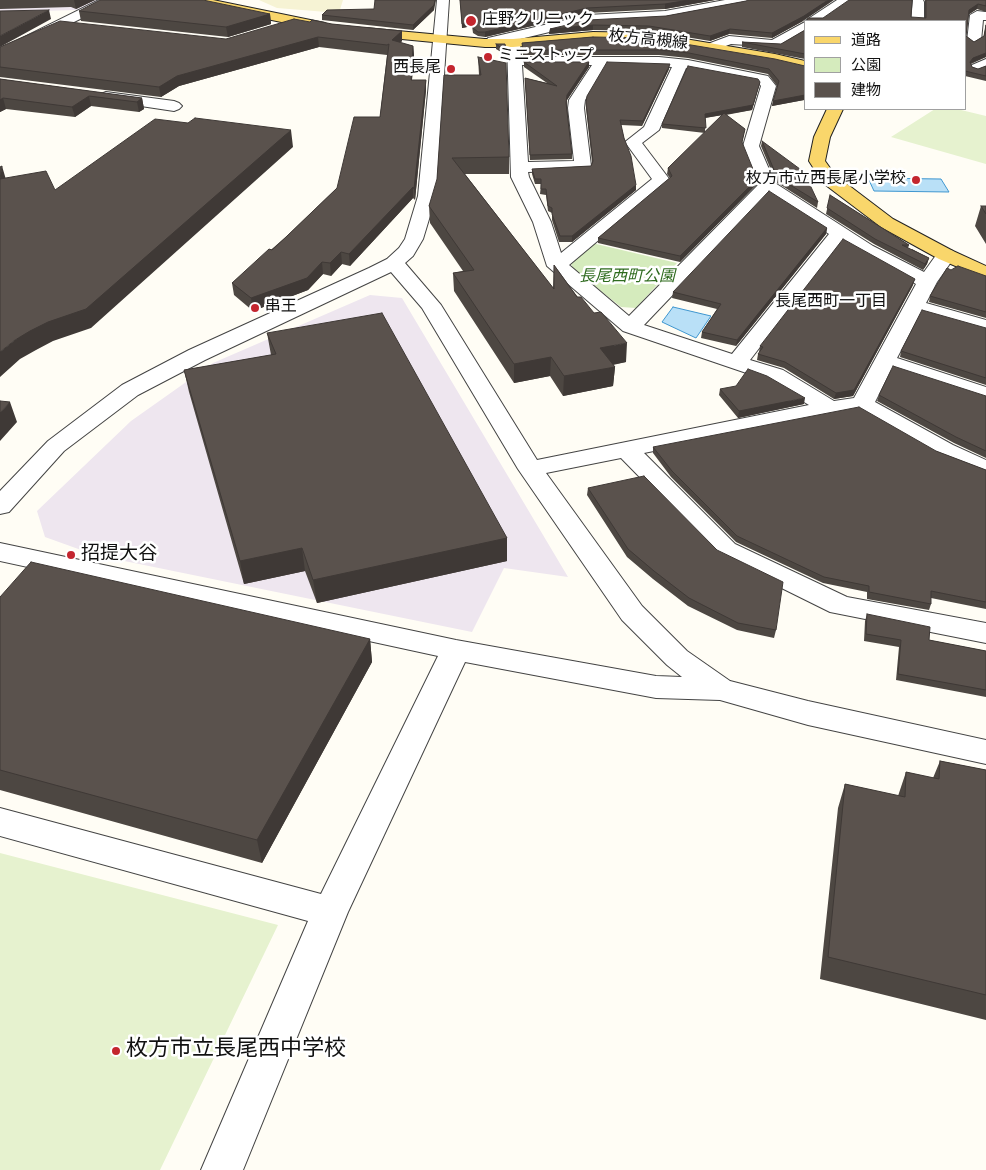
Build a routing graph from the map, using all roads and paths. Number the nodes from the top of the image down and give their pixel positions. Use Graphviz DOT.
graph roads {
  1 [pos="109,0"];
  2 [pos="194,0"];
  3 [pos="442,0"];
  4 [pos="745,0"];
  5 [pos="846,0"];
  6 [pos="918,2"];
  7 [pos="662,3"];
  8 [pos="683,12"];
  9 [pos="986,16"];
  10 [pos="56,19"];
  11 [pos="814,20"];
  12 [pos="918,20"];
  13 [pos="296,22"];
  14 [pos="804,26"];
  15 [pos="86,27"];
  16 [pos="271,31"];
  17 [pos="439,39"];
  18 [pos="975,41"];
  19 [pos="486,43"];
  20 [pos="710,48"];
  21 [pos="514,52"];
  22 [pos="0,54"];
  23 [pos="602,61"];
  24 [pos="681,63"];
  25 [pos="804,65"];
  26 [pos="87,95"];
  27 [pos="174,106"];
  28 [pos="836,110"];
  29 [pos="520,167"];
  30 [pos="767,186"];
  31 [pos="839,233"];
  32 [pos="946,255"];
  33 [pos="394,263"];
  34 [pos="558,265"];
  35 [pos="986,273"];
  36 [pos="927,282"];
  37 [pos="915,306"];
  38 [pos="630,327"];
  39 [pos="986,327"];
  40 [pos="885,361"];
  41 [pos="736,363"];
  42 [pos="986,394"];
  43 [pos="862,404"];
  44 [pos="830,408"];
  45 [pos="626,449"];
  46 [pos="530,469"];
  47 [pos="986,469"];
  48 [pos="0,506"];
  49 [pos="0,552"];
  50 [pos="986,633"];
  51 [pos="456,650"];
  52 [pos="720,689"];
  53 [pos="986,752"];
  54 [pos="0,822"];
  55 [pos="330,912"];
  56 [pos="222,1170"];
  1 -- 10 [label="street"];
  2 -- 13 [label="main road, 枚方高槻線"];
  3 -- 17 [label="street"];
  4 -- 8 [label="street"];
  5 -- 11 [label="street"];
  6 -- 12 [label="street"];
  7 -- 8 [label="street"];
  8 -- 19 [label="street"];
  9 -- 18 [label="street"];
  10 -- 15 [label="street"];
  10 -- 22 [label="street"];
  13 -- 16 [label="street"];
  13 -- 17 [label="main road, 枚方高槻線"];
  14 -- 20 [label="street"];
  17 -- 19 [label="main road, 枚方高槻線"];
  17 -- 33 [label="street"];
  19 -- 21 [label="main road, 枚方高槻線"];
  20 -- 21 [label="main road, 枚方高槻線"];
  20 -- 25 [label="main road, 枚方高槻線"];
  21 -- 23 [label="street"];
  21 -- 29 [label="street"];
  23 -- 24 [label="street"];
  23 -- 29 [label="street"];
  24 -- 30 [label="street"];
  24 -- 34 [label="street"];
  26 -- 27 [label="street"];
  28 -- 32 [label="main road"];
  29 -- 34 [label="street"];
  30 -- 31 [label="street"];
  30 -- 38 [label="street"];
  31 -- 36 [label="street"];
  31 -- 41 [label="street"];
  32 -- 35 [label="main road"];
  32 -- 36 [label="street"];
  33 -- 46 [label="street"];
  33 -- 48 [label="street"];
  34 -- 38 [label="street"];
  36 -- 37 [label="street"];
  37 -- 39 [label="street"];
  37 -- 40 [label="street"];
  38 -- 41 [label="street"];
  40 -- 42 [label="street"];
  40 -- 43 [label="street"];
  41 -- 44 [label="street"];
  43 -- 44 [label="street"];
  43 -- 47 [label="street"];
  44 -- 45 [label="street"];
  45 -- 46 [label="street"];
  45 -- 50 [label="street"];
  46 -- 52 [label="street"];
  49 -- 51 [label="street"];
  51 -- 52 [label="street"];
  51 -- 55 [label="street"];
  52 -- 53 [label="street"];
  54 -- 55 [label="street"];
  55 -- 56 [label="street"];
}
